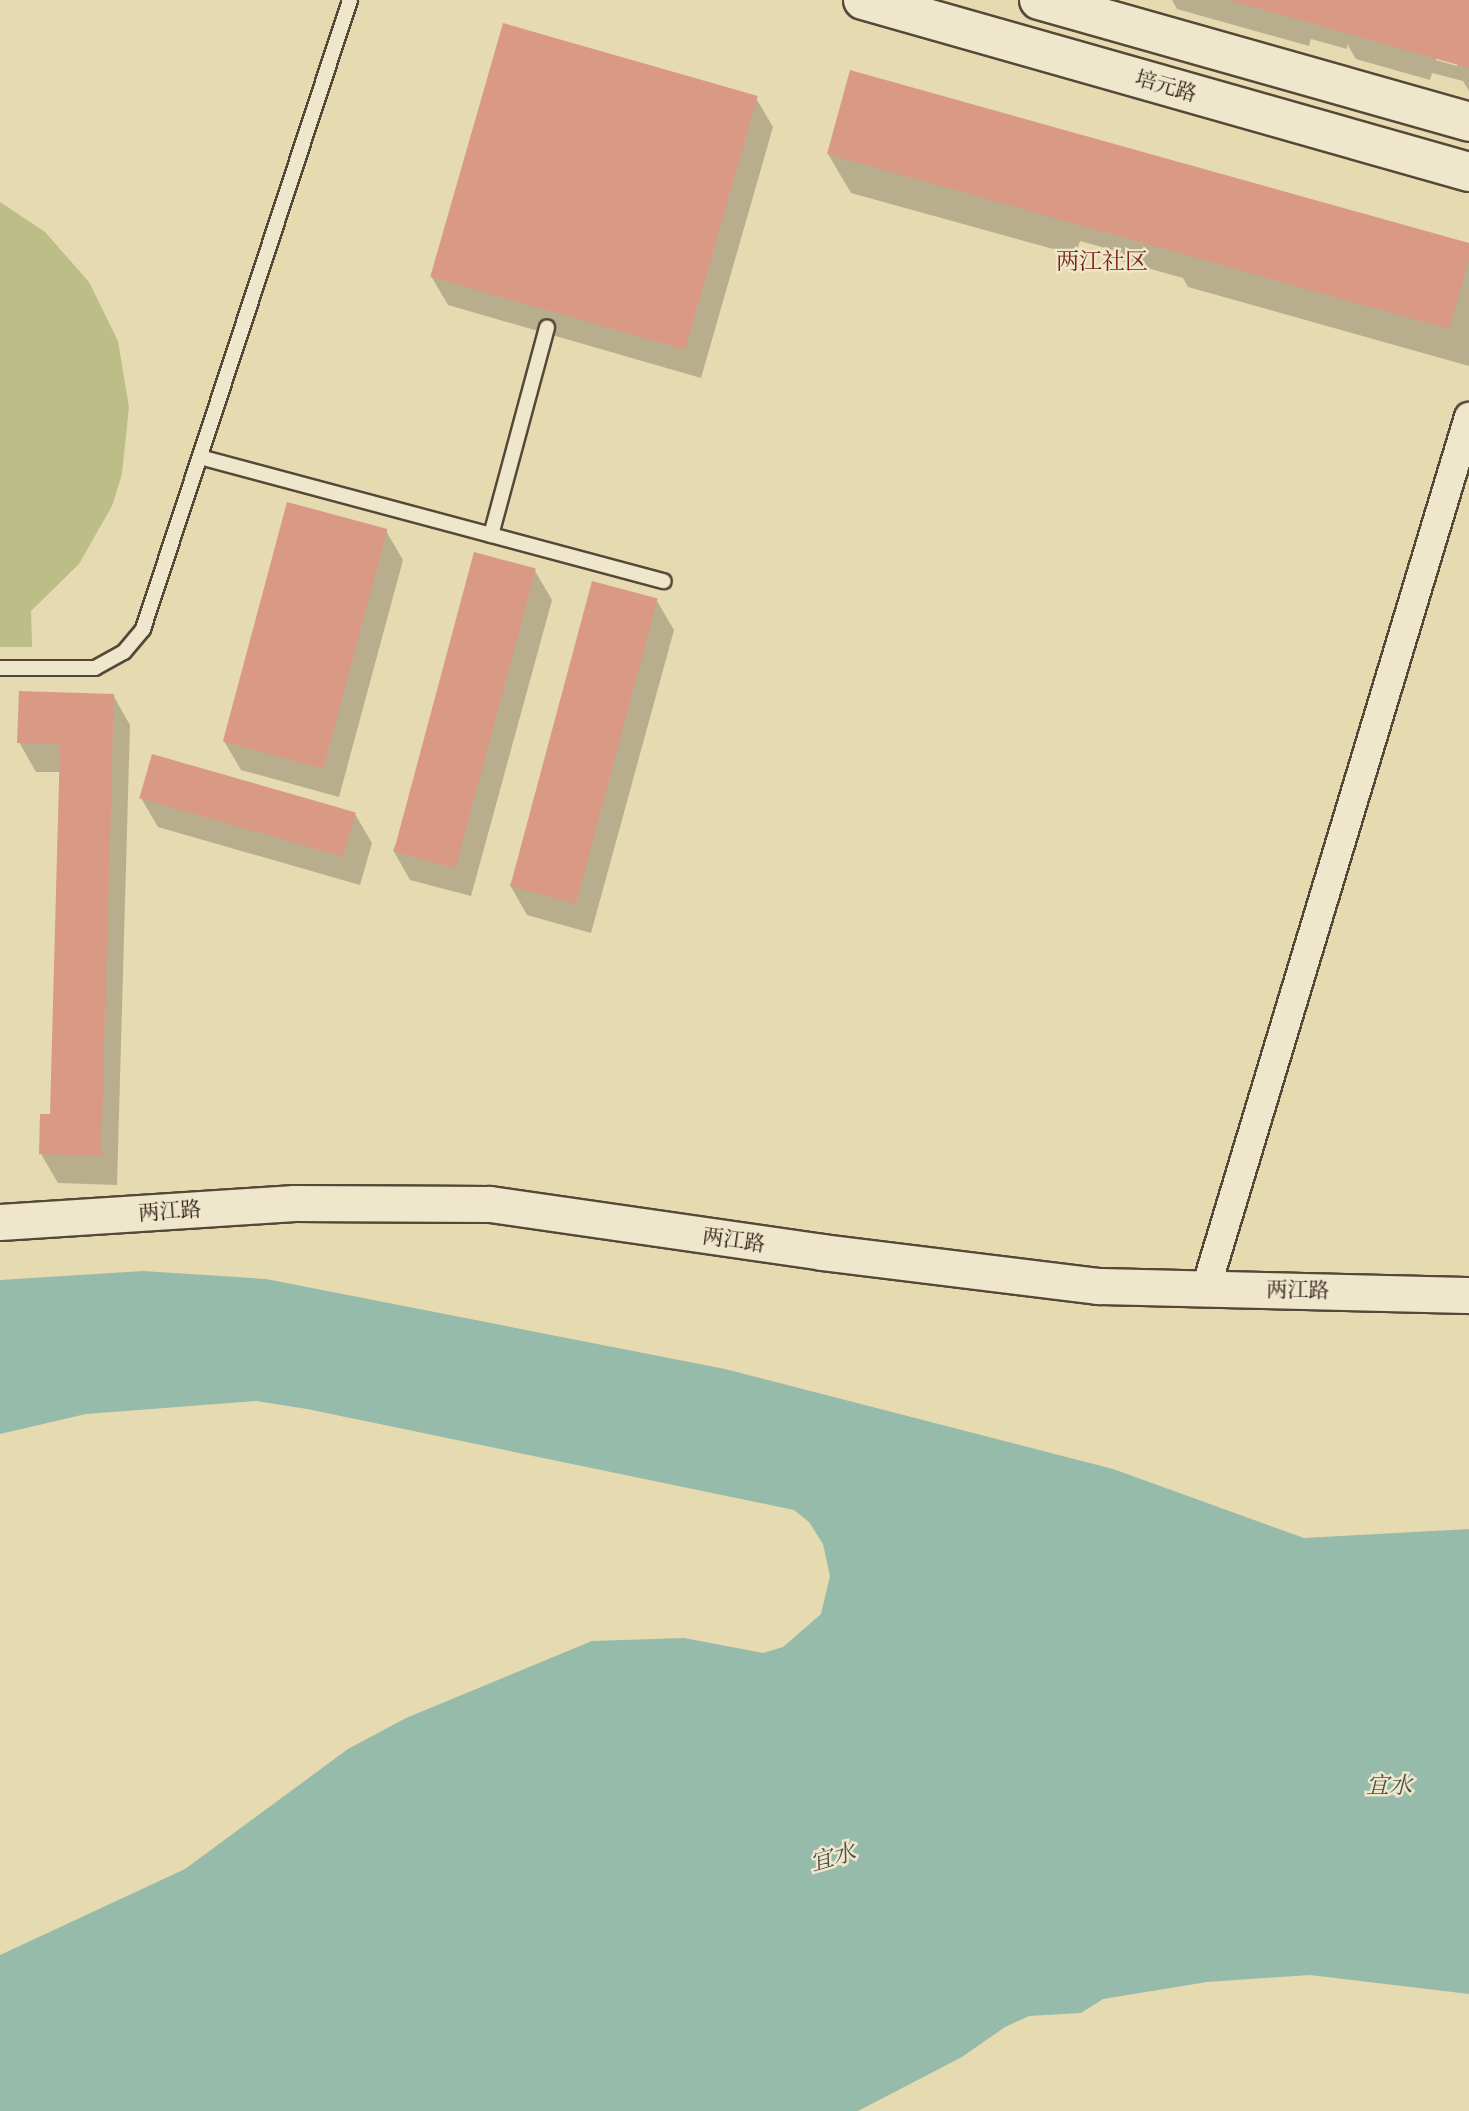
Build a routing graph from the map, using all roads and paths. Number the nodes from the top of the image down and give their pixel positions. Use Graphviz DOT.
graph roads {
  1 [pos="350,0"];
  2 [pos="863,0"];
  3 [pos="1040,0"];
  4 [pos="1469,122"];
  5 [pos="1469,172"];
  6 [pos="547,327"];
  7 [pos="1469,417"];
  8 [pos="200,457"];
  9 [pos="491,535"];
  10 [pos="664,581"];
  11 [pos="0,668"];
  12 [pos="0,1222"];
  13 [pos="1206,1288"];
  14 [pos="1469,1295"];
  1 -- 8 [label="lane"];
  2 -- 5 [label="main road, 培元路"];
  3 -- 4 [label="main road"];
  6 -- 9 [label="lane"];
  7 -- 13 [label="street"];
  8 -- 9 [label="lane"];
  8 -- 11 [label="lane"];
  9 -- 10 [label="lane"];
  12 -- 13 [label="street, 两江路"];
  13 -- 14 [label="street, 两江路"];
}
